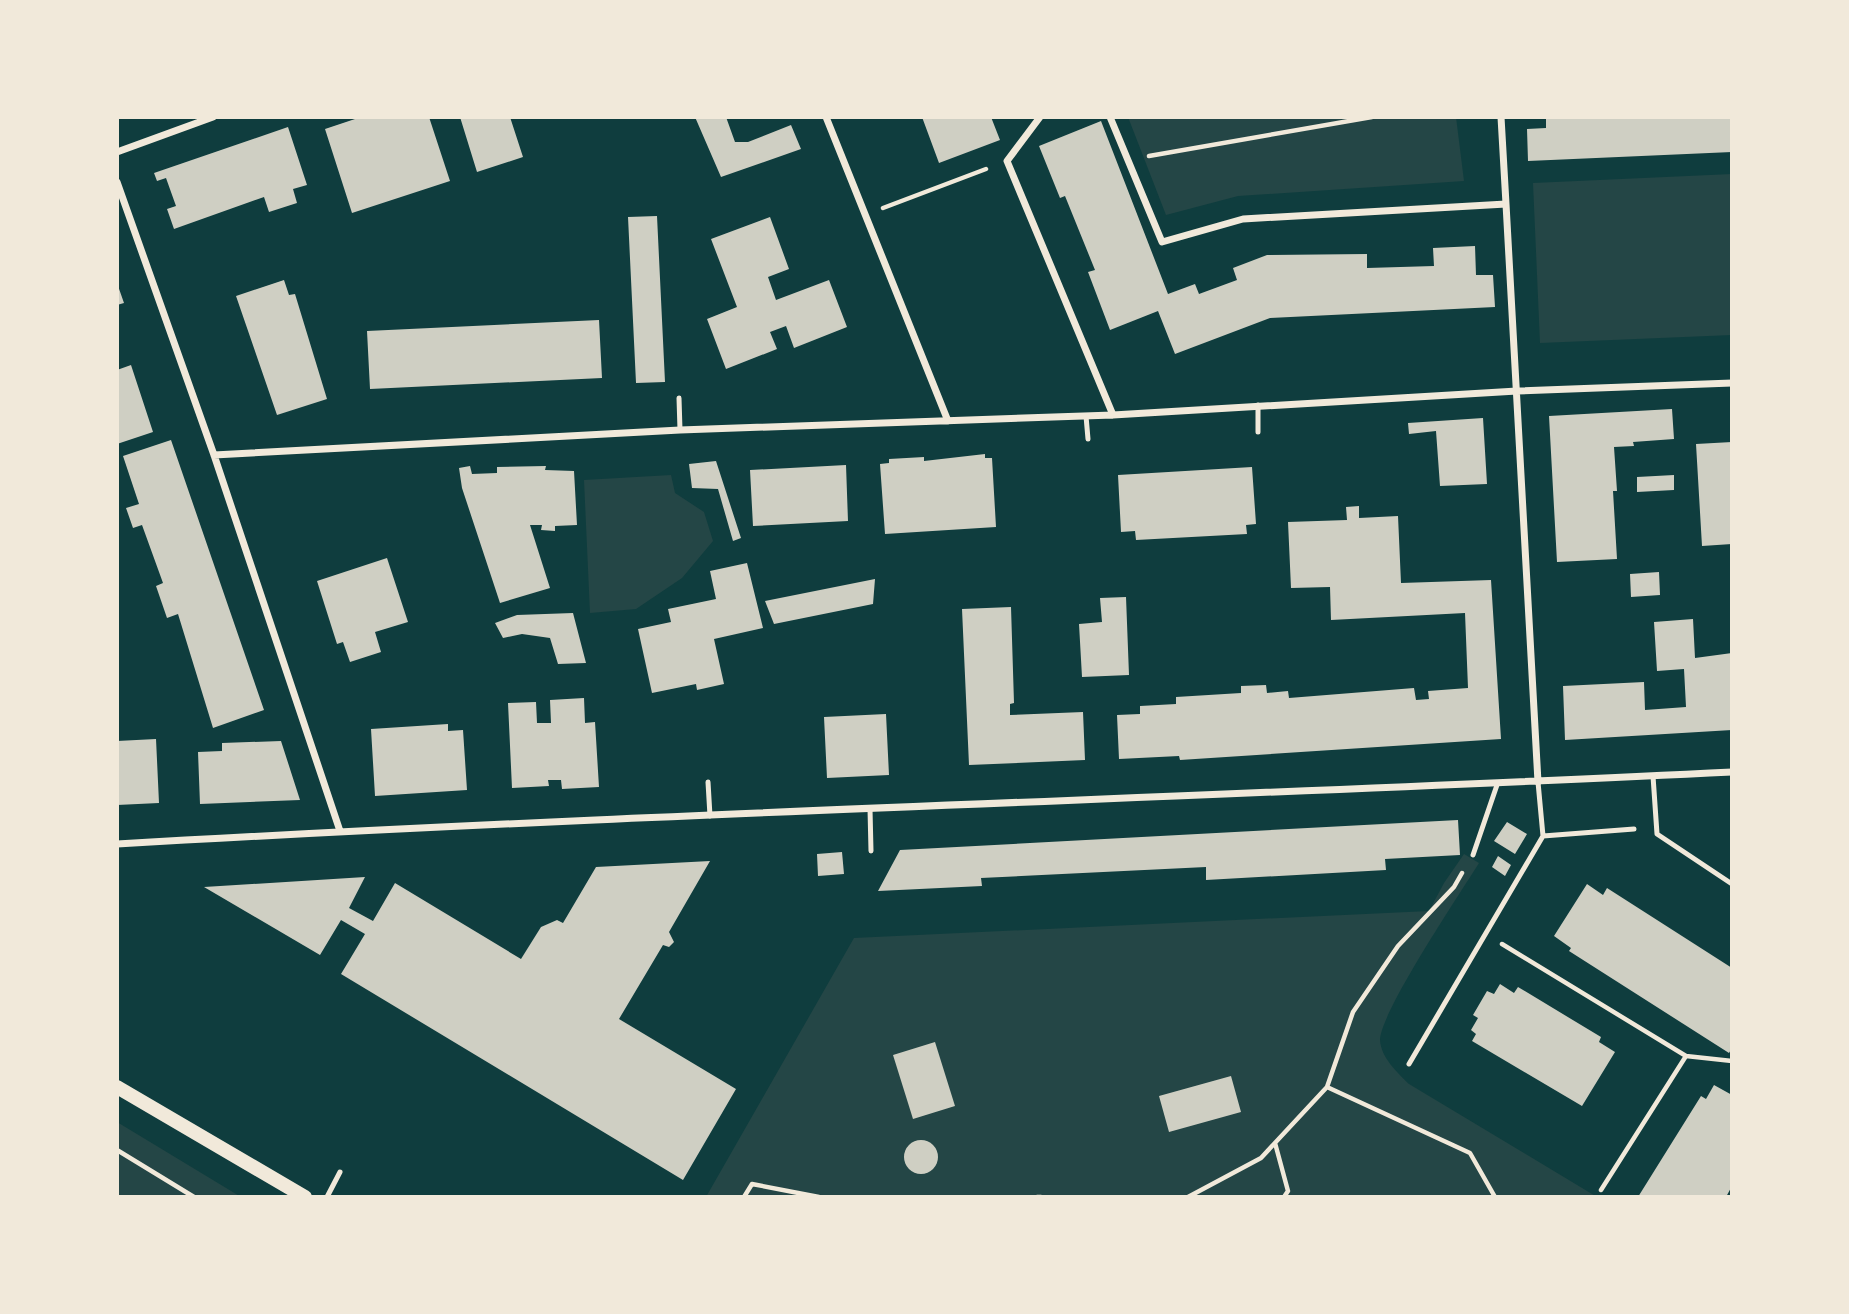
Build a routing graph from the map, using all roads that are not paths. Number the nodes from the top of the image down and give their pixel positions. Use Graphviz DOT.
graph roads {
  1 [pos="213,117"];
  2 [pos="826,117"];
  3 [pos="1040,117"];
  4 [pos="1110,117"];
  5 [pos="1501,117"];
  6 [pos="117,152"];
  7 [pos="117,182"];
  8 [pos="1506,204"];
  9 [pos="1732,383"];
  10 [pos="1517,391"];
  11 [pos="679,398"];
  12 [pos="1258,405"];
  13 [pos="1112,415"];
  14 [pos="1086,416"];
  15 [pos="948,421"];
  16 [pos="680,430"];
  17 [pos="1258,432"];
  18 [pos="1088,439"];
  19 [pos="214,455"];
  20 [pos="1732,772"];
  21 [pos="1653,776"];
  22 [pos="708,782"];
  23 [pos="1538,782"];
  24 [pos="1497,785"];
  25 [pos="870,809"];
  26 [pos="709,816"];
  27 [pos="1634,829"];
  28 [pos="340,831"];
  29 [pos="1543,836"];
  30 [pos="117,844"];
  31 [pos="871,851"];
  32 [pos="1473,855"];
  33 [pos="1732,884"];
  34 [pos="1409,1065"];
  35 [pos="117,1087"];
  36 [pos="340,1172"];
  37 [pos="305,1197"];
  38 [pos="327,1197"];
  1 -- 6 [label="street"];
  2 -- 15 [label="street"];
  3 -- 13 [label="street"];
  4 -- 8 [label="street"];
  5 -- 8 [label="street"];
  7 -- 19 [label="street"];
  8 -- 10 [label="street"];
  9 -- 10 [label="street"];
  10 -- 12 [label="street"];
  10 -- 23 [label="street"];
  11 -- 16 [label="lane"];
  12 -- 13 [label="street"];
  12 -- 17 [label="lane"];
  13 -- 14 [label="street"];
  14 -- 15 [label="street"];
  14 -- 18 [label="lane"];
  15 -- 16 [label="street"];
  16 -- 19 [label="street"];
  19 -- 28 [label="street"];
  20 -- 21 [label="street"];
  21 -- 23 [label="street"];
  21 -- 33 [label="lane"];
  22 -- 26 [label="lane"];
  23 -- 24 [label="street"];
  23 -- 29 [label="lane"];
  24 -- 25 [label="street"];
  24 -- 32 [label="lane"];
  25 -- 26 [label="street"];
  25 -- 31 [label="lane"];
  26 -- 28 [label="street"];
  27 -- 29 [label="lane"];
  28 -- 30 [label="street"];
  29 -- 34 [label="lane"];
  35 -- 37 [label="main road"];
  36 -- 38 [label="lane"];
}
